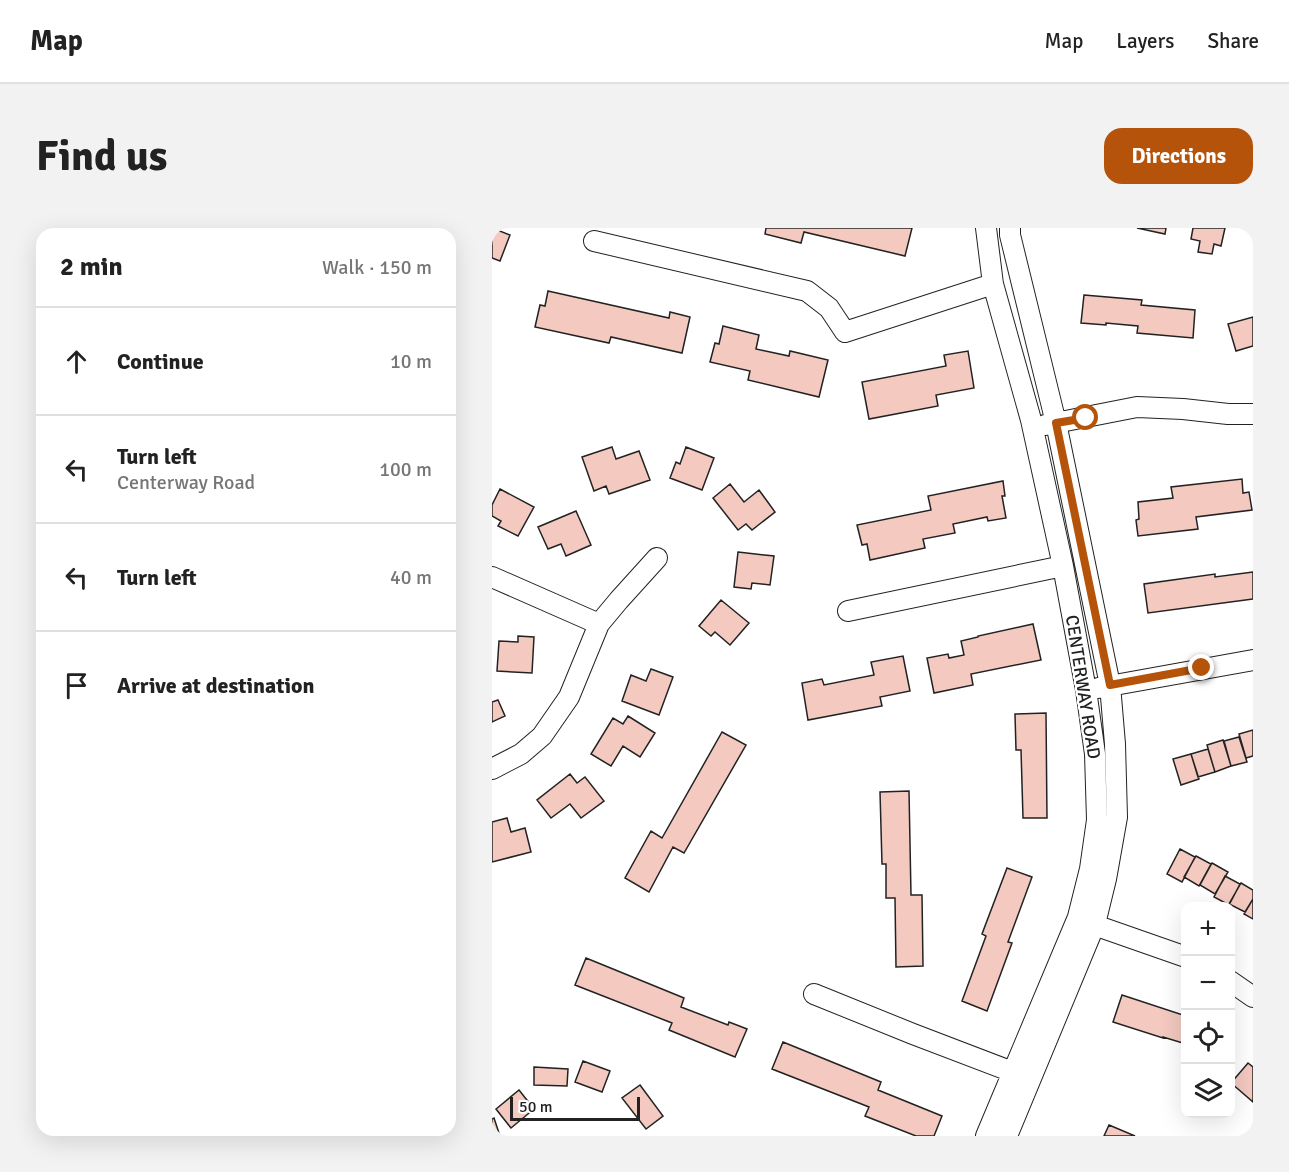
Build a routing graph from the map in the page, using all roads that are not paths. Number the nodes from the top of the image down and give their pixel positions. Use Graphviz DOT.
graph roads {
  1 [pos="986,228"];
  2 [pos="1010,228"];
  3 [pos="594,241"];
  4 [pos="993,284"];
  5 [pos="1253,414"];
  6 [pos="1056,423"];
  7 [pos="1033,428"];
  8 [pos="657,558"];
  9 [pos="1063,566"];
  10 [pos="492,577"];
  11 [pos="848,611"];
  12 [pos="599,624"];
  13 [pos="1253,660"];
  14 [pos="1110,685"];
  15 [pos="1086,690"];
  16 [pos="492,769"];
  17 [pos="1086,922"];
  18 [pos="1182,956"];
  19 [pos="1235,984"];
  20 [pos="814,993"];
  21 [pos="1253,997"];
  22 [pos="1013,1072"];
  23 [pos="1031,1080"];
  24 [pos="986,1136"];
  25 [pos="1007,1136"];
  1 -- 4 [label="street, CENTERWAY ROAD"];
  2 -- 6 [label="street, CENTERWAY ROAD"];
  3 -- 4 [label="street"];
  4 -- 7 [label="street, CENTERWAY ROAD"];
  5 -- 6 [label="street"];
  6 -- 7 [label="street"];
  6 -- 14 [label="street, CENTERWAY ROAD"];
  7 -- 9 [label="street, CENTERWAY ROAD"];
  8 -- 12 [label="street"];
  9 -- 11 [label="street"];
  9 -- 15 [label="street, CENTERWAY ROAD"];
  10 -- 12 [label="street"];
  12 -- 16 [label="street"];
  13 -- 14 [label="street"];
  14 -- 15 [label="street"];
  14 -- 17 [label="street, CENTERWAY ROAD"];
  15 -- 17 [label="street, CENTERWAY ROAD"];
  17 -- 18 [label="street"];
  17 -- 22 [label="street, CENTERWAY ROAD"];
  17 -- 23 [label="street, CENTERWAY ROAD"];
  19 -- 21 [label="street"];
  20 -- 22 [label="street"];
  22 -- 23 [label="street"];
  22 -- 24 [label="street, CENTERWAY ROAD"];
  23 -- 25 [label="street, CENTERWAY ROAD"];
}
